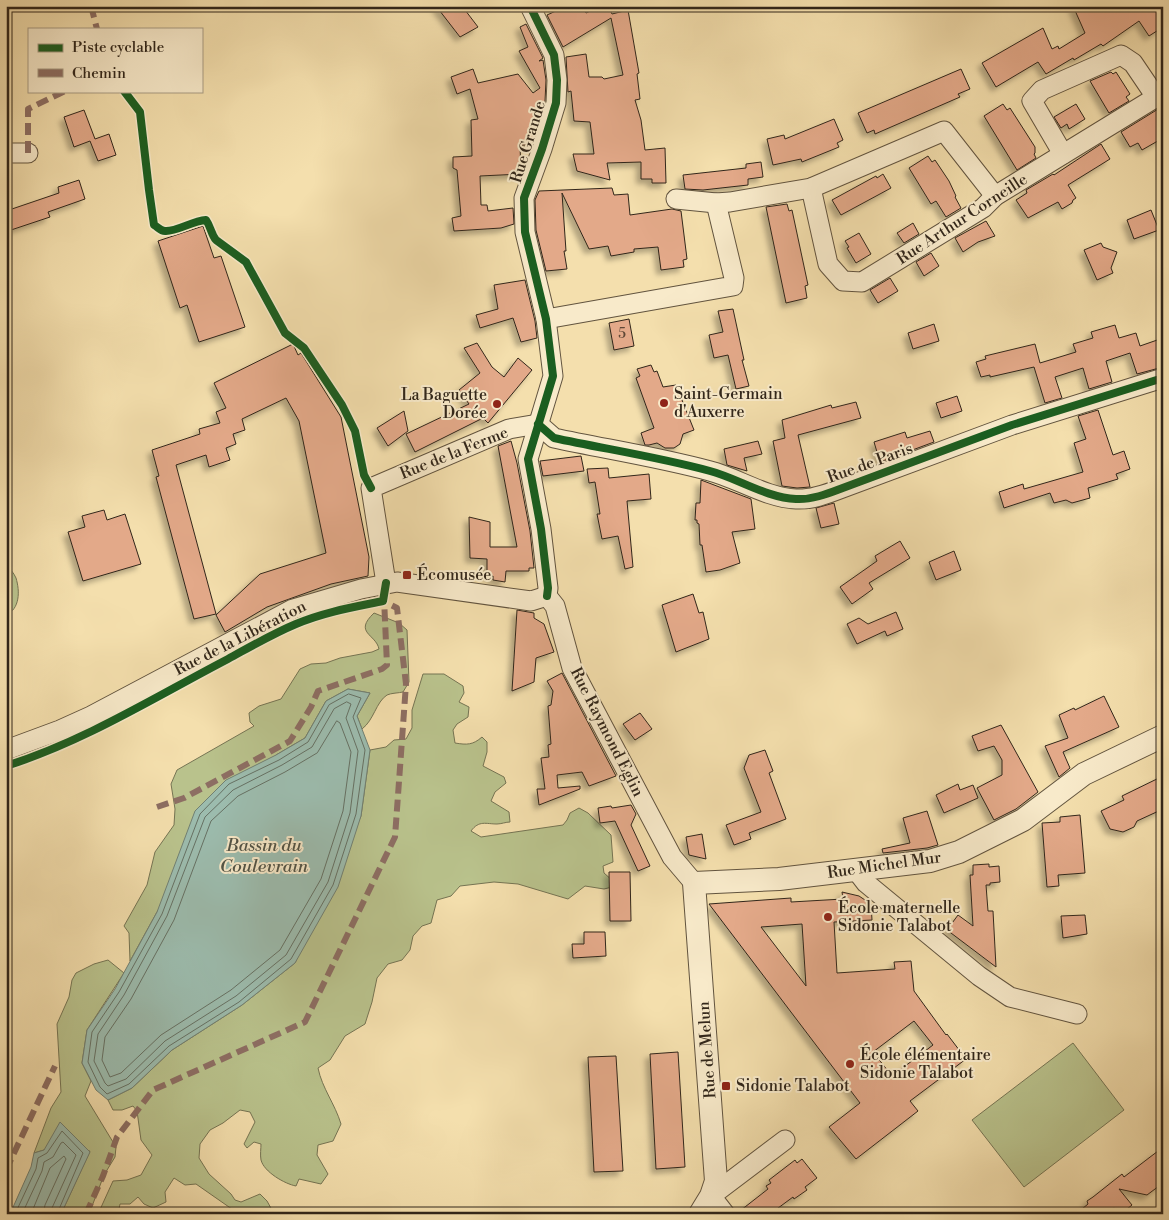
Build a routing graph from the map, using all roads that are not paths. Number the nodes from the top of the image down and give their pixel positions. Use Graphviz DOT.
graph roads {
  1 [pos="530,6"];
  2 [pos="1159,95"];
  3 [pos="6,153"];
  4 [pos="28,153"];
  5 [pos="1063,154"];
  6 [pos="811,188"];
  7 [pos="995,196"];
  8 [pos="676,199"];
  9 [pos="716,203"];
  10 [pos="546,318"];
  11 [pos="1163,378"];
  12 [pos="538,424"];
  13 [pos="386,583"];
  14 [pos="547,596"];
  15 [pos="1163,736"];
  16 [pos="6,750"];
  17 [pos="856,870"];
  18 [pos="694,883"];
  19 [pos="1078,1014"];
  20 [pos="785,1140"];
  21 [pos="712,1208"];
  1 -- 10 [label="street, Rue Grande"];
  2 -- 5 [label="street, Rue Arthur Corneille"];
  2 -- 5 [label="street"];
  3 -- 4 [label="street"];
  5 -- 7 [label="street, Rue Arthur Corneille"];
  6 -- 7 [label="street"];
  6 -- 7 [label="street, Rue Arthur Corneille"];
  6 -- 9 [label="street"];
  8 -- 9 [label="street"];
  9 -- 10 [label="street"];
  10 -- 12 [label="street, Rue Grande"];
  11 -- 12 [label="street, Rue de Paris"];
  12 -- 13 [label="street, Rue de la Ferme"];
  12 -- 14 [label="street, Rue Raymond Eglin"];
  13 -- 14 [label="street, Rue de la Libération"];
  13 -- 16 [label="street, Rue de la Libération"];
  14 -- 18 [label="street, Rue Raymond Eglin"];
  15 -- 17 [label="street, Rue Michel Mur"];
  17 -- 18 [label="street, Rue Michel Mur"];
  17 -- 19 [label="street"];
  18 -- 21 [label="street, Rue de Melun"];
  20 -- 21 [label="street"];
}
